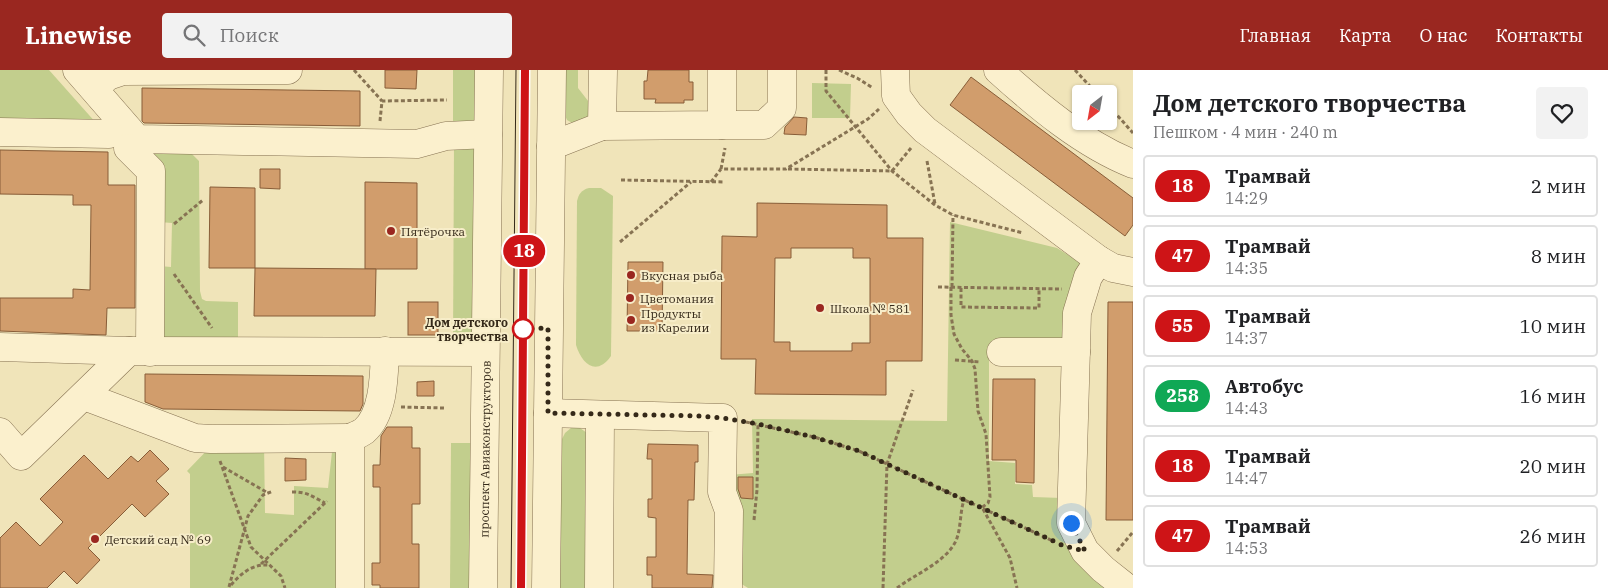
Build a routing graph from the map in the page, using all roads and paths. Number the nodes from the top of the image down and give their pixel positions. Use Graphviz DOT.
graph roads {
  1 [pos="288,70"];
  2 [pos="354,70"];
  3 [pos="489,70"];
  4 [pos="552,70"];
  5 [pos="603,70"];
  6 [pos="722,70"];
  7 [pos="782,70"];
  8 [pos="826,70"];
  9 [pos="839,70"];
  10 [pos="998,70"];
  11 [pos="1075,70"];
  12 [pos="85,79"];
  13 [pos="1089,85"];
  14 [pos="893,90"];
  15 [pos="446,100"];
  16 [pos="382,101"];
  17 [pos="1118,116"];
  18 [pos="722,125"];
  19 [pos="602,126"];
  20 [pos="854,127"];
  21 [pos="924,131"];
  22 [pos="0,132"];
  23 [pos="1133,133"];
  24 [pos="488,134"];
  25 [pos="377,144"];
  26 [pos="551,146"];
  27 [pos="1133,164"];
  28 [pos="786,169"];
  29 [pos="892,171"];
  30 [pos="620,180"];
  31 [pos="691,181"];
  32 [pos="711,182"];
  33 [pos="724,182"];
  34 [pos="203,200"];
  35 [pos="935,205"];
  36 [pos="953,216"];
  37 [pos="172,226"];
  38 [pos="1024,233"];
  39 [pos="620,242"];
  40 [pos="1099,260"];
  41 [pos="170,268"];
  42 [pos="1133,272"];
  43 [pos="938,287"];
  44 [pos="951,287"];
  45 [pos="961,288"];
  46 [pos="1039,289"];
  47 [pos="1082,292"];
  48 [pos="0,348"];
  49 [pos="385,350"];
  50 [pos="228,351"];
  51 [pos="140,352"];
  52 [pos="484,352"];
  53 [pos="1076,352"];
  54 [pos="992,357"];
  55 [pos="955,360"];
  56 [pos="972,361"];
  57 [pos="913,390"];
  58 [pos="84,396"];
  59 [pos="378,407"];
  60 [pos="445,408"];
  61 [pos="548,413"];
  62 [pos="600,415"];
  63 [pos="723,418"];
  64 [pos="0,432"];
  65 [pos="350,438"];
  66 [pos="212,450"];
  67 [pos="887,464"];
  68 [pos="273,492"];
  69 [pos="292,492"];
  70 [pos="268,493"];
  71 [pos="964,500"];
  72 [pos="337,502"];
  73 [pos="982,508"];
  74 [pos="244,530"];
  75 [pos="1085,551"];
  76 [pos="265,559"];
  77 [pos="261,564"];
  78 [pos="268,564"];
  79 [pos="229,588"];
  80 [pos="286,588"];
  81 [pos="350,588"];
  82 [pos="483,588"];
  83 [pos="546,588"];
  84 [pos="599,588"];
  85 [pos="728,588"];
  86 [pos="883,588"];
  87 [pos="897,588"];
  88 [pos="1017,588"];
  89 [pos="1127,588"];
  1 -- 12 [label="street"];
  2 -- 16 [label="path"];
  3 -- 24 [label="street, проспект Авиаконструкторов"];
  4 -- 26 [label="street"];
  5 -- 19 [label="street"];
  6 -- 18 [label="street"];
  7 -- 18 [label="street"];
  8 -- 20 [label="path"];
  9 -- 14 [label="path"];
  10 -- 27 [label="street"];
  11 -- 13 [label="path"];
  12 -- 25 [label="street"];
  14 -- 20 [label="path"];
  14 -- 21 [label="street"];
  15 -- 16 [label="path"];
  16 -- 25 [label="path"];
  17 -- 23 [label="path"];
  18 -- 19 [label="street"];
  19 -- 26 [label="street"];
  20 -- 28 [label="path"];
  20 -- 29 [label="path"];
  21 -- 29 [label="path"];
  21 -- 35 [label="path"];
  21 -- 40 [label="street"];
  22 -- 51 [label="street"];
  24 -- 25 [label="street"];
  24 -- 52 [label="street, проспект Авиаконструкторов"];
  26 -- 61 [label="street"];
  28 -- 29 [label="path"];
  28 -- 32 [label="path"];
  29 -- 35 [label="path"];
  30 -- 31 [label="path"];
  31 -- 32 [label="path"];
  31 -- 39 [label="path"];
  32 -- 33 [label="path"];
  34 -- 37 [label="path"];
  35 -- 36 [label="path"];
  36 -- 38 [label="path"];
  36 -- 44 [label="path"];
  40 -- 42 [label="street"];
  40 -- 47 [label="street"];
  41 -- 50 [label="path"];
  43 -- 44 [label="path"];
  44 -- 45 [label="path"];
  44 -- 56 [label="path"];
  45 -- 46 [label="path"];
  45 -- 46 [label="path"];
  46 -- 47 [label="path"];
  47 -- 53 [label="street"];
  48 -- 51 [label="street"];
  49 -- 50 [label="street"];
  49 -- 52 [label="street"];
  49 -- 59 [label="street"];
  50 -- 51 [label="street"];
  51 -- 58 [label="street"];
  52 -- 82 [label="street, проспект Авиаконструкторов"];
  53 -- 54 [label="street"];
  53 -- 75 [label="street"];
  54 -- 56 [label="path"];
  55 -- 56 [label="path"];
  56 -- 73 [label="path"];
  57 -- 67 [label="path"];
  58 -- 64 [label="street"];
  58 -- 66 [label="street"];
  59 -- 60 [label="path"];
  59 -- 65 [label="street"];
  61 -- 62 [label="street"];
  61 -- 83 [label="street"];
  62 -- 63 [label="street"];
  62 -- 84 [label="street"];
  63 -- 67 [label="path"];
  63 -- 85 [label="street"];
  65 -- 66 [label="street"];
  65 -- 72 [label="street"];
  66 -- 70 [label="path"];
  66 -- 74 [label="path"];
  67 -- 71 [label="path"];
  67 -- 86 [label="path"];
  68 -- 70 [label="path"];
  69 -- 72 [label="path"];
  70 -- 74 [label="path"];
  71 -- 73 [label="path"];
  71 -- 87 [label="path"];
  72 -- 76 [label="path"];
  72 -- 81 [label="street"];
  73 -- 75 [label="path"];
  73 -- 88 [label="path"];
  74 -- 76 [label="path"];
  74 -- 79 [label="path"];
  75 -- 89 [label="street"];
  76 -- 77 [label="path"];
  76 -- 78 [label="path"];
  77 -- 78 [label="path"];
  77 -- 79 [label="path"];
  78 -- 80 [label="path"];
}
